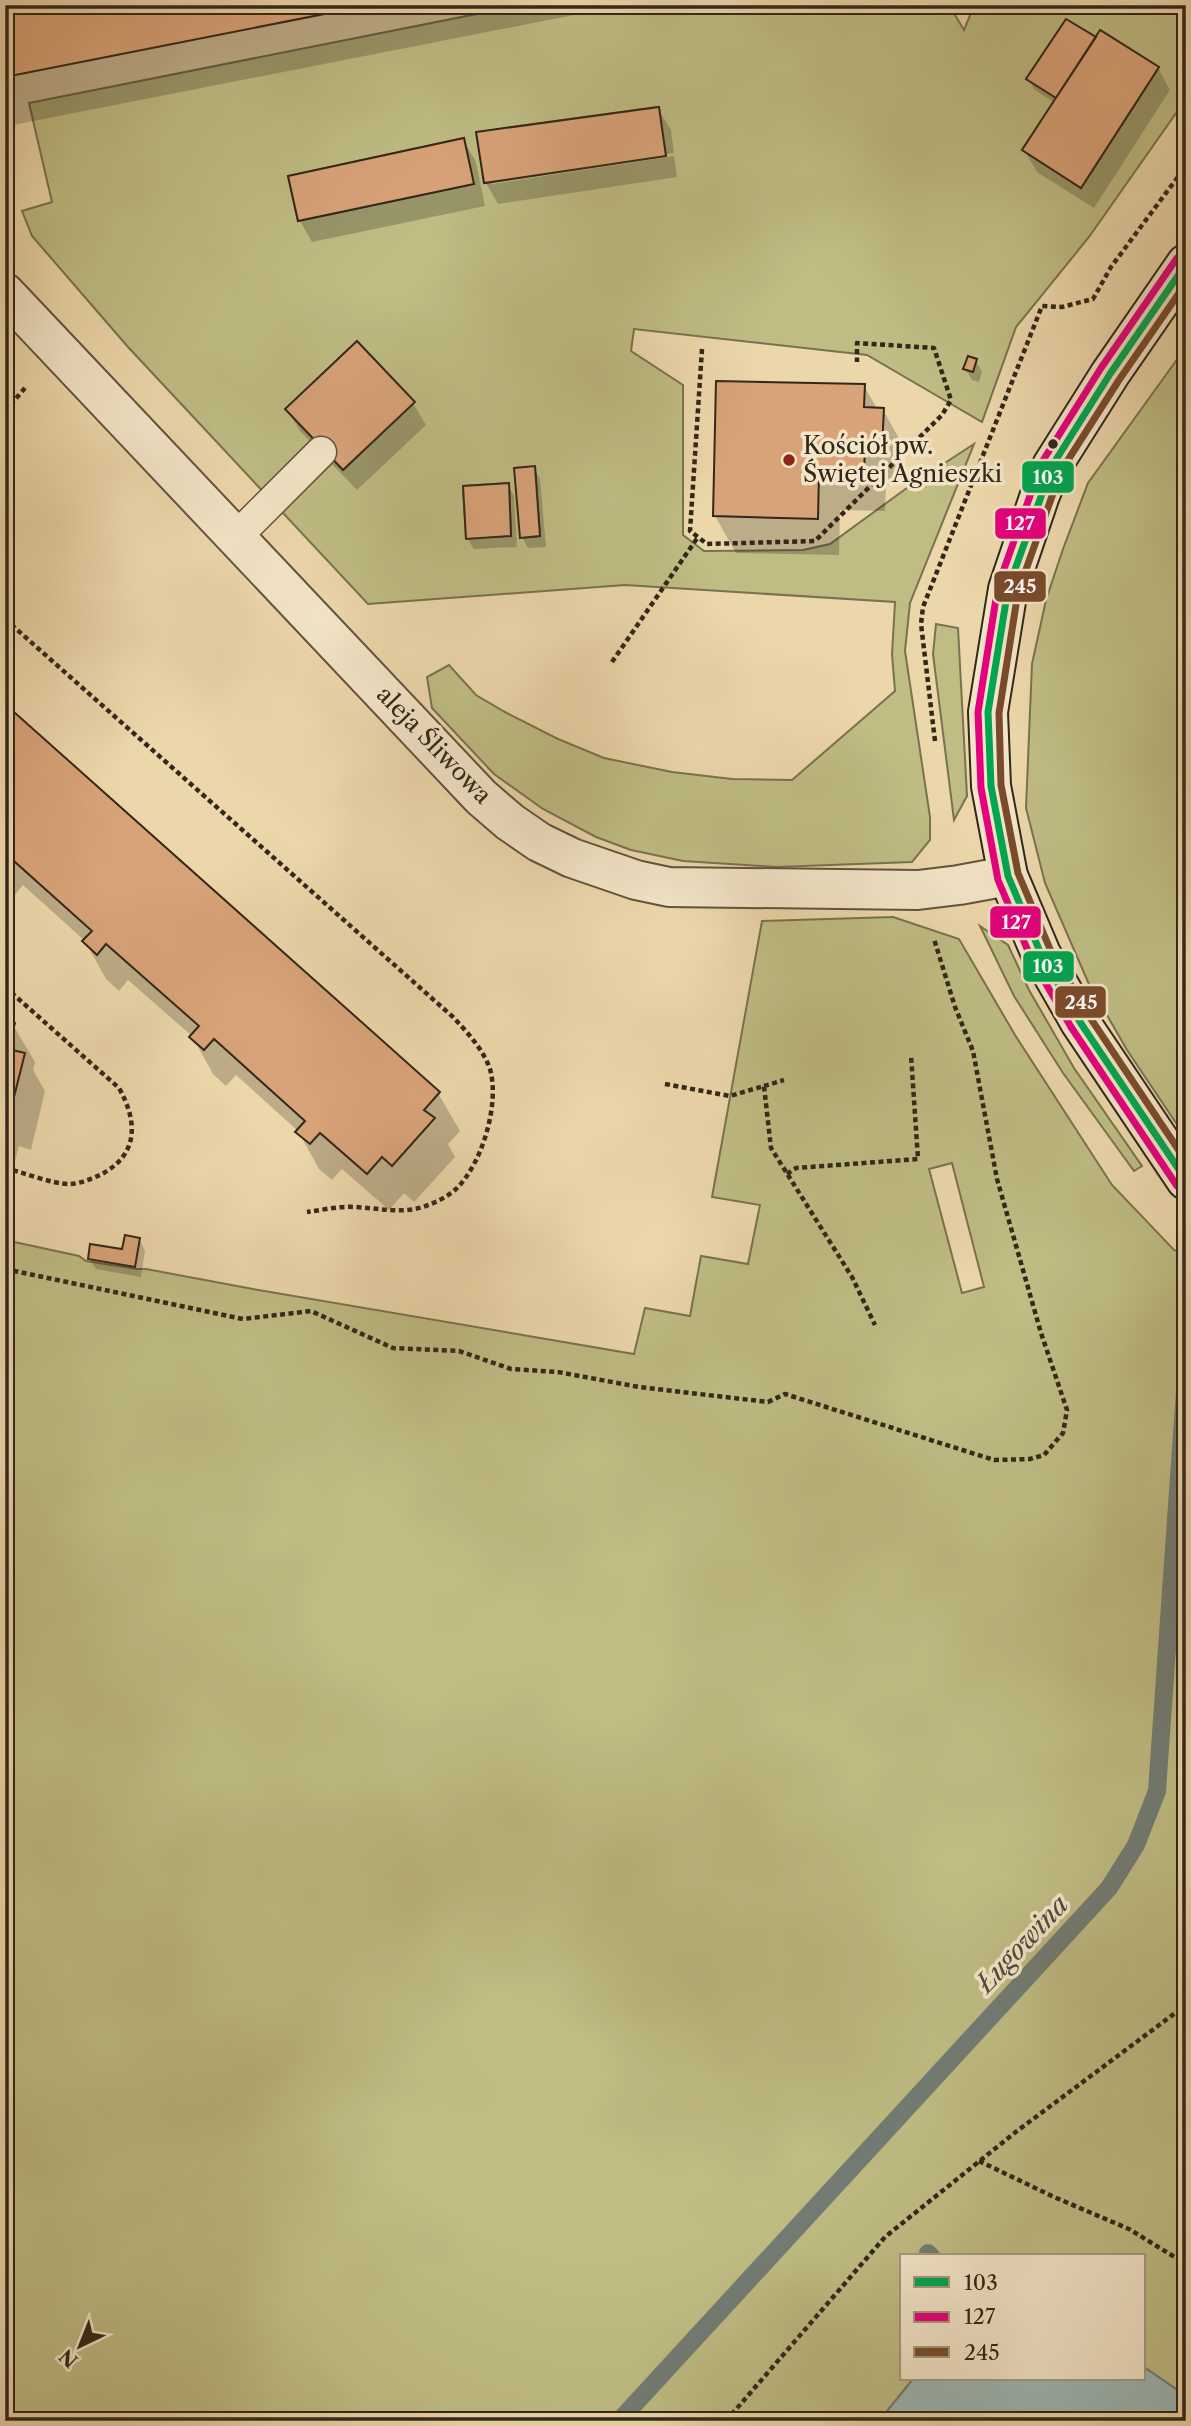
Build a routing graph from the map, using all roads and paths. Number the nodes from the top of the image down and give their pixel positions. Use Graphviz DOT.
graph roads {
  1 [pos="1186,166"];
  2 [pos="1186,264"];
  3 [pos="1111,267"];
  4 [pos="5,293"];
  5 [pos="702,349"];
  6 [pos="857,362"];
  7 [pos="28,385"];
  8 [pos="5,411"];
  9 [pos="321,452"];
  10 [pos="236,537"];
  11 [pos="698,537"];
  12 [pos="5,619"];
  13 [pos="612,662"];
  14 [pos="1008,876"];
  15 [pos="918,890"];
  16 [pos="5,988"];
  17 [pos="911,1055"];
  18 [pos="783,1080"];
  19 [pos="665,1084"];
  20 [pos="764,1086"];
  21 [pos="5,1168"];
  22 [pos="787,1174"];
  23 [pos="1186,1180"];
  24 [pos="307,1212"];
  25 [pos="5,1269"];
  26 [pos="875,1325"];
  27 [pos="1186,2005"];
  28 [pos="979,2161"];
  29 [pos="1186,2264"];
  30 [pos="726,2421"];
  1 -- 3 [label="path"];
  2 -- 14 [label="street"];
  4 -- 10 [label="street, aleja Śliwowa"];
  5 -- 11 [label="path"];
  6 -- 11 [label="path"];
  7 -- 8 [label="path"];
  9 -- 10 [label="lane"];
  10 -- 15 [label="street, aleja Śliwowa"];
  11 -- 13 [label="path"];
  12 -- 24 [label="path"];
  14 -- 15 [label="street, aleja Śliwowa"];
  14 -- 23 [label="street"];
  15 -- 25 [label="path"];
  16 -- 21 [label="path"];
  17 -- 22 [label="path"];
  18 -- 20 [label="path"];
  19 -- 20 [label="path"];
  20 -- 22 [label="path"];
  22 -- 26 [label="path"];
  27 -- 28 [label="path"];
  28 -- 29 [label="path"];
  28 -- 30 [label="path"];
}
